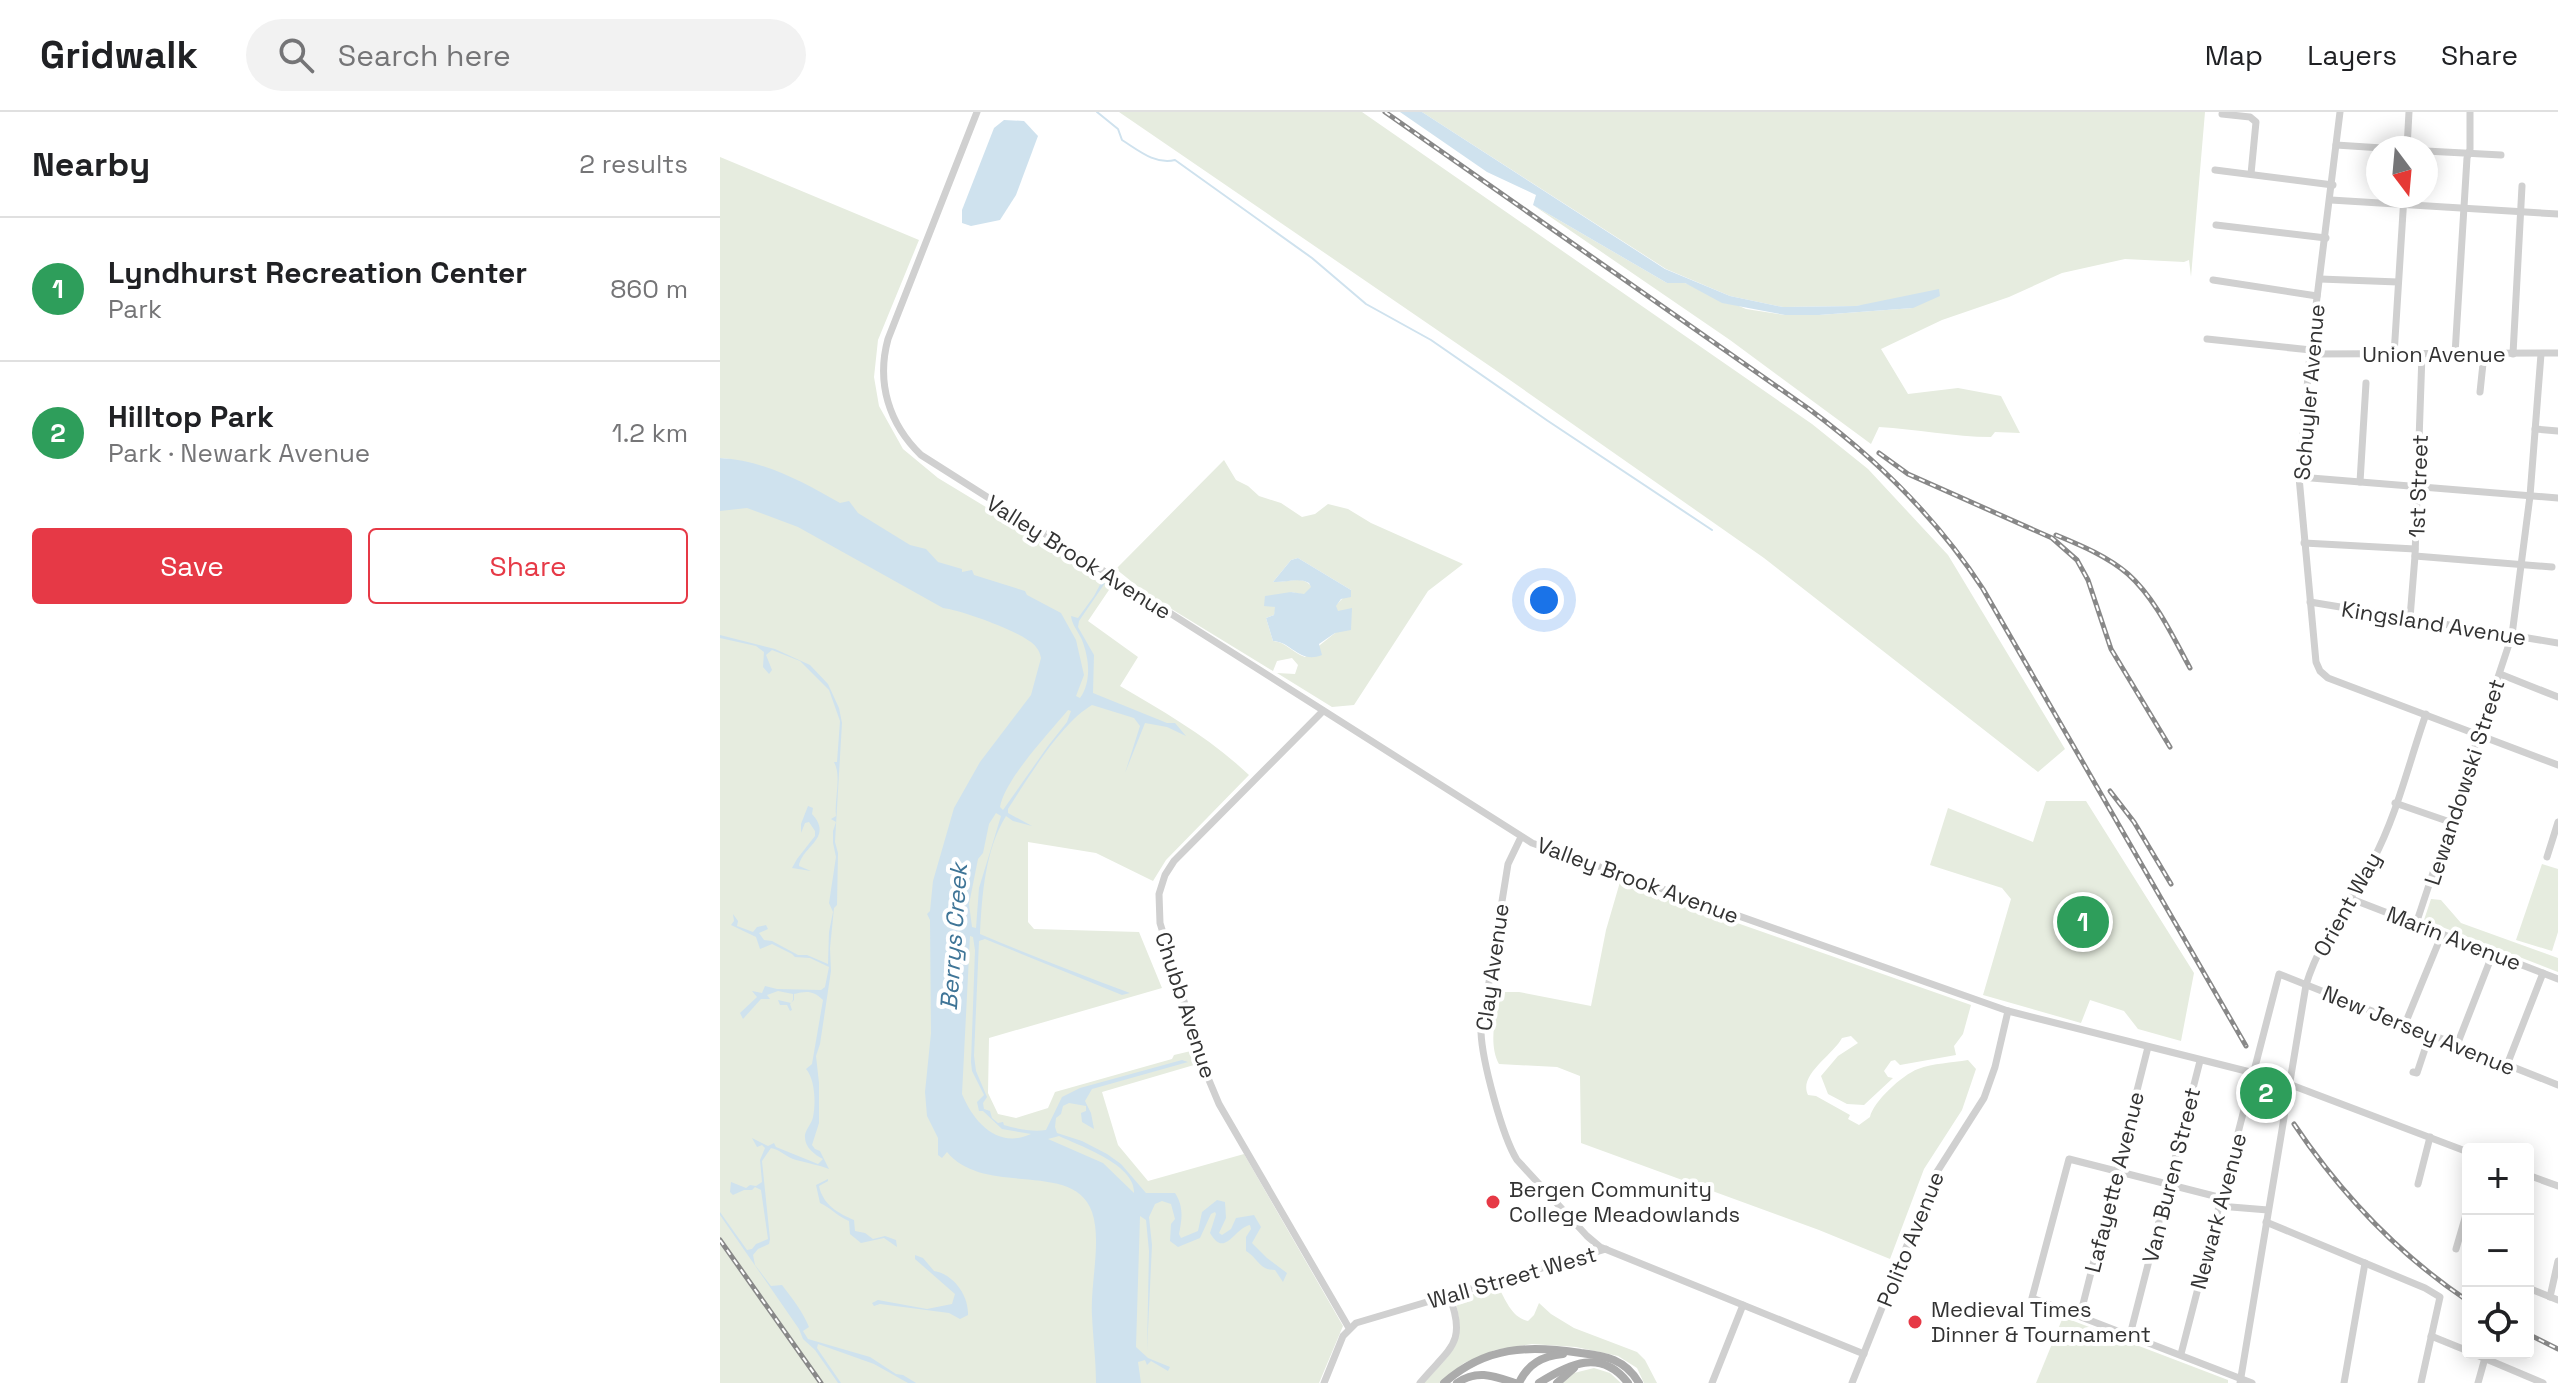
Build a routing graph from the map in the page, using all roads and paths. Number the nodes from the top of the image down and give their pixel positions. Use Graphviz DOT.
graph roads {
  1 [pos="977,112"];
  2 [pos="2340,112"];
  3 [pos="2409,112"];
  4 [pos="2222,114"];
  5 [pos="2470,115"];
  6 [pos="2408,136"];
  7 [pos="2336,145"];
  8 [pos="2366,147"];
  9 [pos="2438,152"];
  10 [pos="2469,153"];
  11 [pos="2501,155"];
  12 [pos="2215,170"];
  13 [pos="2251,174"];
  14 [pos="2333,185"];
  15 [pos="2522,186"];
  16 [pos="2331,200"];
  17 [pos="2366,200"];
  18 [pos="2438,205"];
  19 [pos="2403,208"];
  20 [pos="2464,208"];
  21 [pos="2521,212"];
  22 [pos="2558,214"];
  23 [pos="2216,225"];
  24 [pos="2326,238"];
  25 [pos="2320,279"];
  26 [pos="2213,280"];
  27 [pos="2398,282"];
  28 [pos="2317,296"];
  29 [pos="2207,339"];
  30 [pos="2311,352"];
  31 [pos="2558,353"];
  32 [pos="2422,354"];
  33 [pos="2455,354"];
  34 [pos="2484,354"];
  35 [pos="2513,354"];
  36 [pos="2541,354"];
  37 [pos="2394,355"];
  38 [pos="2366,383"];
  39 [pos="2480,392"];
  40 [pos="2535,429"];
  41 [pos="2558,431"];
  42 [pos="2299,477"];
  43 [pos="2360,482"];
  44 [pos="2418,487"];
  45 [pos="2530,496"];
  46 [pos="2558,498"];
  47 [pos="2304,543"];
  48 [pos="2415,552"];
  49 [pos="2521,565"];
  50 [pos="2552,567"];
  51 [pos="2310,602"];
  52 [pos="2410,618"];
  53 [pos="2512,635"];
  54 [pos="2558,643"];
  55 [pos="2500,674"];
  56 [pos="2558,697"];
  57 [pos="1323,711"];
  58 [pos="2426,714"];
  59 [pos="2479,735"];
  60 [pos="2558,765"];
  61 [pos="2395,803"];
  62 [pos="2450,822"];
  63 [pos="2558,822"];
  64 [pos="1521,837"];
  65 [pos="2547,857"];
  66 [pos="2349,898"];
  67 [pos="2416,924"];
  68 [pos="2442,934"];
  69 [pos="2493,953"];
  70 [pos="2543,973"];
  71 [pos="2279,974"];
  72 [pos="2558,979"];
  73 [pos="2306,985"];
  74 [pos="2008,1011"];
  75 [pos="2405,1024"];
  76 [pos="2430,1034"];
  77 [pos="2457,1045"];
  78 [pos="2148,1047"];
  79 [pos="2200,1061"];
  80 [pos="2507,1065"];
  81 [pos="2413,1072"];
  82 [pos="2254,1074"];
  83 [pos="2288,1083"];
  84 [pos="2558,1084"];
  85 [pos="2430,1137"];
  86 [pos="2462,1150"];
  87 [pos="2117,1170"];
  88 [pos="2534,1179"];
  89 [pos="2169,1184"];
  90 [pos="2418,1184"];
  91 [pos="2558,1186"];
  92 [pos="2220,1202"];
  93 [pos="2268,1210"];
  94 [pos="2466,1215"];
  95 [pos="2266,1222"];
  96 [pos="1606,1249"];
  97 [pos="2456,1249"];
  98 [pos="2558,1261"];
  99 [pos="2365,1263"];
  100 [pos="2534,1290"];
  101 [pos="1449,1295"];
  102 [pos="2554,1298"];
  103 [pos="1743,1305"];
  104 [pos="2080,1316"];
  105 [pos="1349,1328"];
  106 [pos="2130,1335"];
  107 [pos="2431,1336"];
  108 [pos="2462,1349"];
  109 [pos="1588,1354"];
  110 [pos="1864,1354"];
  111 [pos="2181,1354"];
  112 [pos="2485,1359"];
  113 [pos="2487,1359"];
  114 [pos="1601,1365"];
  115 [pos="2241,1381"];
  116 [pos="2537,1382"];
  117 [pos="1324,1383"];
  118 [pos="1420,1383"];
  119 [pos="1444,1383"];
  120 [pos="1457,1383"];
  121 [pos="1467,1383"];
  122 [pos="1474,1383"];
  123 [pos="1517,1383"];
  124 [pos="1539,1383"];
  125 [pos="1557,1383"];
  126 [pos="1628,1383"];
  127 [pos="1639,1383"];
  128 [pos="1712,1383"];
  129 [pos="1852,1383"];
  130 [pos="2252,1383"];
  131 [pos="2344,1383"];
  132 [pos="2421,1383"];
  133 [pos="2478,1383"];
  1 -- 57 [label="street, Valley Brook Avenue"];
  2 -- 7 [label="street, Schuyler Avenue"];
  3 -- 6 [label="street"];
  4 -- 13 [label="street"];
  5 -- 10 [label="street"];
  7 -- 8 [label="street"];
  7 -- 14 [label="street, Schuyler Avenue"];
  9 -- 10 [label="street"];
  10 -- 11 [label="street"];
  10 -- 20 [label="street"];
  12 -- 13 [label="street"];
  13 -- 14 [label="street"];
  14 -- 16 [label="street, Schuyler Avenue"];
  15 -- 21 [label="street"];
  16 -- 17 [label="street"];
  16 -- 24 [label="street, Schuyler Avenue"];
  18 -- 20 [label="street"];
  19 -- 27 [label="street"];
  20 -- 21 [label="street"];
  20 -- 33 [label="street"];
  21 -- 22 [label="street"];
  21 -- 35 [label="street"];
  23 -- 24 [label="street"];
  24 -- 25 [label="street, Schuyler Avenue"];
  25 -- 27 [label="street"];
  25 -- 28 [label="street, Schuyler Avenue"];
  26 -- 28 [label="street"];
  27 -- 37 [label="street"];
  28 -- 30 [label="street, Schuyler Avenue"];
  29 -- 30 [label="street, Union Avenue"];
  30 -- 37 [label="street, Union Avenue"];
  30 -- 42 [label="street, Schuyler Avenue"];
  31 -- 36 [label="street, Union Avenue"];
  32 -- 33 [label="street, Union Avenue"];
  32 -- 37 [label="street, Union Avenue"];
  32 -- 44 [label="street, 1st Street"];
  33 -- 34 [label="street, Union Avenue"];
  34 -- 35 [label="street, Union Avenue"];
  34 -- 39 [label="street"];
  35 -- 36 [label="street, Union Avenue"];
  36 -- 40 [label="street, Lewandowski Street"];
  38 -- 43 [label="street"];
  40 -- 41 [label="street"];
  40 -- 45 [label="street, Lewandowski Street"];
  42 -- 43 [label="street"];
  42 -- 47 [label="street, Schuyler Avenue"];
  43 -- 44 [label="street"];
  44 -- 45 [label="street"];
  44 -- 48 [label="street, 1st Street"];
  45 -- 46 [label="street"];
  45 -- 49 [label="street, Lewandowski Street"];
  47 -- 48 [label="street"];
  47 -- 51 [label="street, Schuyler Avenue"];
  48 -- 49 [label="street"];
  48 -- 52 [label="street, 1st Street"];
  49 -- 50 [label="street"];
  49 -- 53 [label="street, Lewandowski Street"];
  51 -- 52 [label="street, Kingsland Avenue"];
  51 -- 58 [label="street, Schuyler Avenue"];
  52 -- 53 [label="street, Kingsland Avenue"];
  53 -- 54 [label="street, Kingsland Avenue"];
  53 -- 55 [label="street, Lewandowski Street"];
  55 -- 56 [label="street"];
  55 -- 59 [label="street, Lewandowski Street"];
  57 -- 64 [label="street, Valley Brook Avenue"];
  57 -- 105 [label="street, Chubb Avenue"];
  58 -- 59 [label="street"];
  58 -- 61 [label="street, Orient Way"];
  59 -- 60 [label="street"];
  59 -- 62 [label="street, Lewandowski Street"];
  61 -- 62 [label="street"];
  61 -- 66 [label="street, Orient Way"];
  62 -- 67 [label="street, Lewandowski Street"];
  63 -- 65 [label="street"];
  64 -- 74 [label="street, Valley Brook Avenue"];
  64 -- 96 [label="street, Clay Avenue"];
  66 -- 67 [label="street, Marin Avenue"];
  66 -- 73 [label="street, Orient Way"];
  67 -- 68 [label="street, Marin Avenue"];
  68 -- 69 [label="street, Marin Avenue"];
  68 -- 75 [label="street"];
  69 -- 70 [label="street, Marin Avenue"];
  69 -- 77 [label="street"];
  70 -- 72 [label="street, Marin Avenue"];
  70 -- 80 [label="street"];
  71 -- 73 [label="street, New Jersey Avenue"];
  71 -- 82 [label="street, Newark Avenue"];
  73 -- 75 [label="street, New Jersey Avenue"];
  73 -- 83 [label="street, Orient Way"];
  74 -- 78 [label="street, Valley Brook Avenue"];
  74 -- 110 [label="street, Polito Avenue"];
  75 -- 76 [label="street, New Jersey Avenue"];
  76 -- 77 [label="street, New Jersey Avenue"];
  76 -- 81 [label="street"];
  77 -- 80 [label="street, New Jersey Avenue"];
  78 -- 79 [label="street, Valley Brook Avenue"];
  78 -- 87 [label="street, Lafayette Avenue"];
  79 -- 82 [label="street, Valley Brook Avenue"];
  79 -- 89 [label="street, Van Buren Street"];
  80 -- 84 [label="street, New Jersey Avenue"];
  82 -- 83 [label="street, Valley Brook Avenue"];
  82 -- 92 [label="street, Newark Avenue"];
  83 -- 85 [label="street, Valley Brook Avenue"];
  83 -- 93 [label="street, Orient Way"];
  85 -- 86 [label="street, Valley Brook Avenue"];
  85 -- 90 [label="street"];
  87 -- 89 [label="street"];
  87 -- 104 [label="street, Lafayette Avenue"];
  87 -- 104 [label="street"];
  88 -- 91 [label="street"];
  89 -- 92 [label="street"];
  89 -- 106 [label="street, Van Buren Street"];
  92 -- 93 [label="street"];
  92 -- 111 [label="street, Newark Avenue"];
  93 -- 95 [label="street, Orient Way"];
  94 -- 97 [label="street"];
  95 -- 99 [label="street"];
  95 -- 115 [label="street, Orient Way"];
  96 -- 101 [label="street, Wall Street West"];
  96 -- 103 [label="street, Wall Street West"];
  98 -- 102 [label="street"];
  99 -- 107 [label="street"];
  99 -- 131 [label="street"];
  100 -- 102 [label="street"];
  101 -- 105 [label="street, Wall Street West"];
  101 -- 118 [label="street"];
  103 -- 110 [label="street, Wall Street West"];
  103 -- 128 [label="street"];
  104 -- 106 [label="street"];
  105 -- 117 [label="street"];
  106 -- 111 [label="street"];
  107 -- 108 [label="street"];
  107 -- 132 [label="street"];
  109 -- 119 [label="main road"];
  109 -- 123 [label="main road"];
  109 -- 127 [label="main road"];
  110 -- 129 [label="street, Polito Avenue"];
  111 -- 115 [label="street"];
  112 -- 133 [label="street"];
  113 -- 116 [label="street"];
  114 -- 124 [label="main road"];
  114 -- 125 [label="main road"];
  114 -- 126 [label="main road"];
  115 -- 130 [label="street"];
  120 -- 123 [label="main road"];
  121 -- 122 [label="main road"];
}
